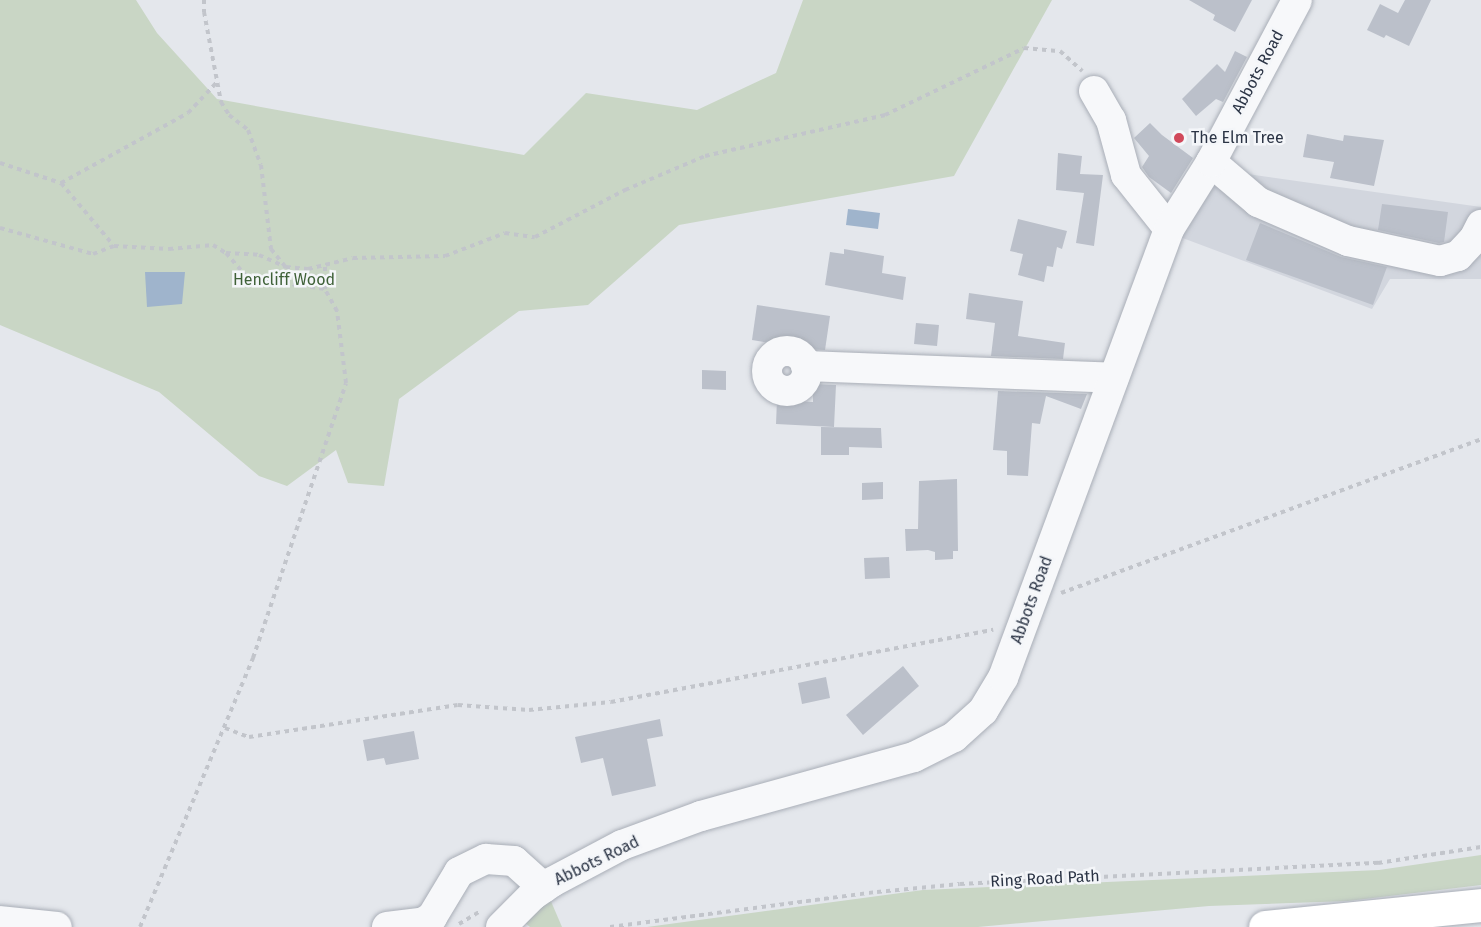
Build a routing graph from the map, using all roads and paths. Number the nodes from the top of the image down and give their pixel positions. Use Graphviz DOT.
graph roads {
  1 [pos="204,0"];
  2 [pos="1297,0"];
  3 [pos="219,80"];
  4 [pos="1094,102"];
  5 [pos="1210,162"];
  6 [pos="0,163"];
  7 [pos="61,183"];
  8 [pos="1481,225"];
  9 [pos="0,228"];
  10 [pos="1168,229"];
  11 [pos="114,246"];
  12 [pos="226,253"];
  13 [pos="325,266"];
  14 [pos="286,267"];
  15 [pos="325,289"];
  16 [pos="806,366"];
  17 [pos="1114,378"];
  18 [pos="1481,439"];
  19 [pos="1027,612"];
  20 [pos="225,728"];
  21 [pos="1481,847"];
  22 [pos="544,888"];
  23 [pos="1481,905"];
  24 [pos="0,921"];
  25 [pos="57,927"];
  26 [pos="140,927"];
  27 [pos="387,927"];
  28 [pos="501,927"];
  29 [pos="610,927"];
  30 [pos="1265,927"];
  1 -- 3 [label="path"];
  2 -- 5 [label="street, Abbots Road"];
  3 -- 7 [label="path"];
  3 -- 14 [label="path"];
  4 -- 10 [label="street"];
  4 -- 13 [label="path"];
  5 -- 8 [label="street"];
  5 -- 10 [label="street, Abbots Road"];
  6 -- 7 [label="path"];
  7 -- 11 [label="path"];
  9 -- 11 [label="path"];
  10 -- 17 [label="street, Abbots Road"];
  11 -- 12 [label="path"];
  12 -- 14 [label="path"];
  12 -- 15 [label="path"];
  13 -- 14 [label="path"];
  13 -- 15 [label="path"];
  15 -- 20 [label="path"];
  16 -- 17 [label="street"];
  17 -- 19 [label="street, Abbots Road"];
  18 -- 19 [label="path"];
  19 -- 20 [label="path"];
  19 -- 22 [label="street, Abbots Road"];
  20 -- 26 [label="path"];
  21 -- 29 [label="path, Ring Road Path"];
  22 -- 27 [label="street"];
  22 -- 28 [label="street, Abbots Road"];
  23 -- 30 [label="highway"];
  24 -- 25 [label="street"];
}
